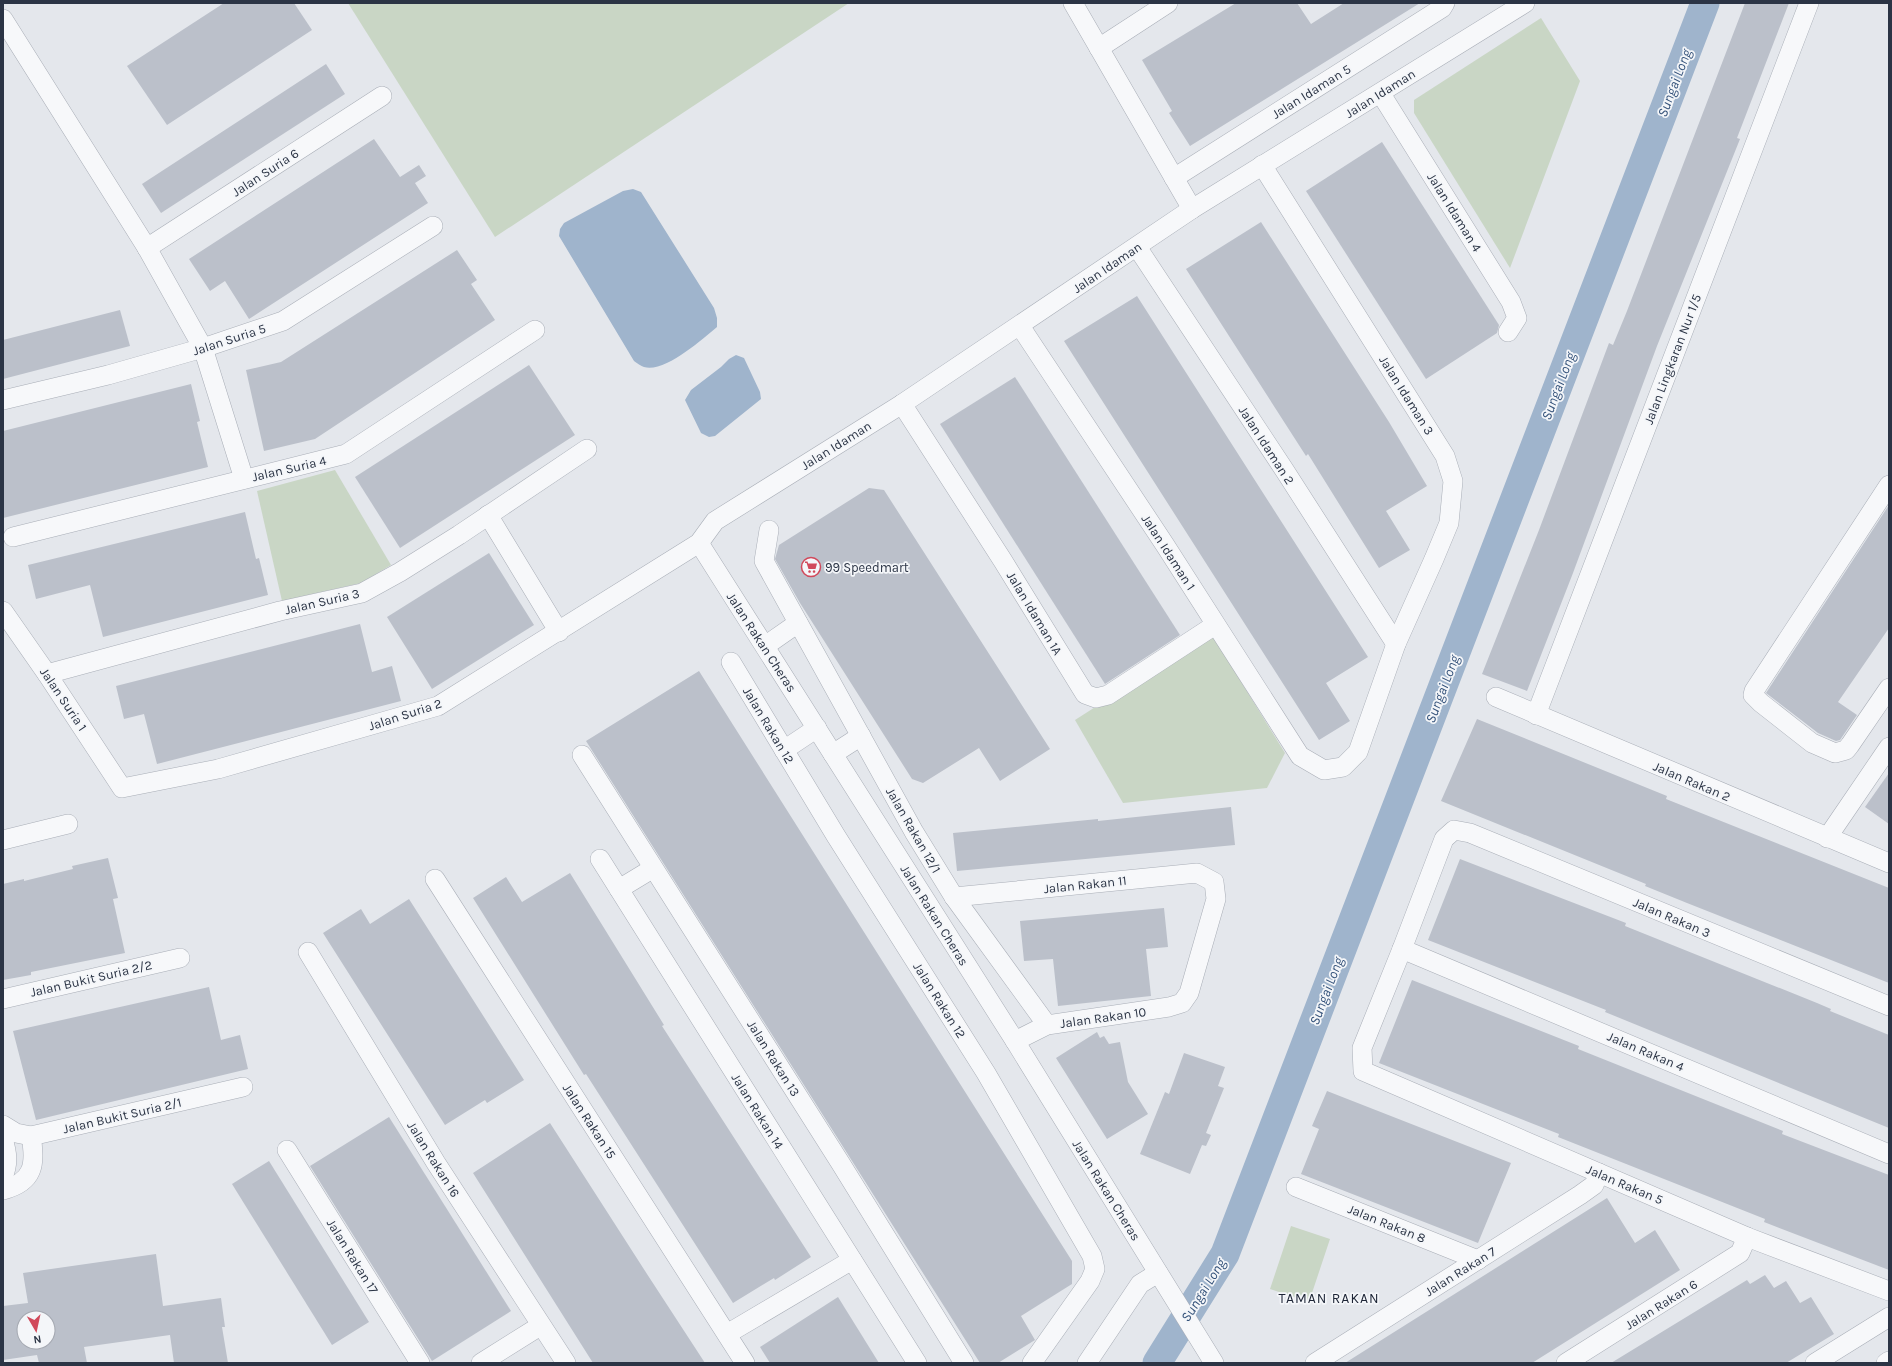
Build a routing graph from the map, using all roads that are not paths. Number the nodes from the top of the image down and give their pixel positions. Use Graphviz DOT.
graph roads {
  1 [pos="1073,3"];
  2 [pos="1168,3"];
  3 [pos="1445,3"];
  4 [pos="1525,3"];
  5 [pos="1809,3"];
  6 [pos="6,29"];
  7 [pos="1099,48"];
  8 [pos="1381,94"];
  9 [pos="382,96"];
  10 [pos="1262,165"];
  11 [pos="1174,178"];
  12 [pos="1192,209"];
  13 [pos="433,226"];
  14 [pos="1137,247"];
  15 [pos="147,248"];
  16 [pos="1020,326"];
  17 [pos="535,330"];
  18 [pos="1508,332"];
  19 [pos="203,348"];
  20 [pos="3,400"];
  21 [pos="902,404"];
  22 [pos="587,449"];
  23 [pos="244,479"];
  24 [pos="1889,485"];
  25 [pos="488,515"];
  26 [pos="770,530"];
  27 [pos="13,537"];
  28 [pos="699,543"];
  29 [pos="3,611"];
  30 [pos="798,623"];
  31 [pos="1215,625"];
  32 [pos="559,632"];
  33 [pos="1396,644"];
  34 [pos="766,646"];
  35 [pos="731,662"];
  36 [pos="47,674"];
  37 [pos="1889,688"];
  38 [pos="1496,697"];
  39 [pos="1536,715"];
  40 [pos="817,728"];
  41 [pos="861,736"];
  42 [pos="1889,747"];
  43 [pos="784,750"];
  44 [pos="833,754"];
  45 [pos="582,755"];
  46 [pos="1324,770"];
  47 [pos="122,788"];
  48 [pos="68,824"];
  49 [pos="1826,838"];
  50 [pos="3,840"];
  51 [pos="600,859"];
  52 [pos="1889,864"];
  53 [pos="652,869"];
  54 [pos="435,879"];
  55 [pos="619,889"];
  56 [pos="954,897"];
  57 [pos="1402,949"];
  58 [pos="308,952"];
  59 [pos="180,958"];
  60 [pos="1188,993"];
  61 [pos="3,999"];
  62 [pos="1889,1006"];
  63 [pos="1047,1025"];
  64 [pos="1015,1041"];
  65 [pos="243,1087"];
  66 [pos="3,1125"];
  67 [pos="31,1136"];
  68 [pos="5,1146"];
  69 [pos="287,1150"];
  70 [pos="1889,1154"];
  71 [pos="1599,1173"];
  72 [pos="3,1177"];
  73 [pos="1296,1187"];
  74 [pos="3,1190"];
  75 [pos="1747,1237"];
  76 [pos="852,1260"];
  77 [pos="1478,1260"];
  78 [pos="1158,1273"];
  79 [pos="1889,1291"];
  80 [pos="1889,1317"];
  81 [pos="540,1326"];
  82 [pos="727,1334"];
  83 [pos="1889,1361"];
  84 [pos="420,1363"];
  85 [pos="481,1363"];
  86 [pos="566,1363"];
  87 [pos="745,1363"];
  88 [pos="917,1363"];
  89 [pos="964,1363"];
  90 [pos="1032,1363"];
  91 [pos="1087,1363"];
  92 [pos="1214,1363"];
  93 [pos="1315,1363"];
  94 [pos="1566,1363"];
  95 [pos="1815,1363"];
  96 [pos="1886,1363"];
  1 -- 7 [label="street"];
  2 -- 7 [label="street"];
  3 -- 11 [label="street, Jalan Idaman 5"];
  4 -- 8 [label="street, Jalan Idaman"];
  5 -- 39 [label="street, Jalan Lingkaran Nur 1/5"];
  6 -- 15 [label="street"];
  7 -- 11 [label="street"];
  8 -- 10 [label="street, Jalan Idaman"];
  8 -- 18 [label="street, Jalan Idaman 4"];
  9 -- 15 [label="street, Jalan Suria 6"];
  10 -- 12 [label="street, Jalan Idaman"];
  10 -- 33 [label="street, Jalan Idaman 3"];
  11 -- 12 [label="street"];
  12 -- 14 [label="street, Jalan Idaman"];
  13 -- 19 [label="street, Jalan Suria 5"];
  14 -- 16 [label="street, Jalan Idaman"];
  14 -- 33 [label="street, Jalan Idaman 2"];
  15 -- 19 [label="street"];
  16 -- 21 [label="street, Jalan Idaman"];
  16 -- 31 [label="street, Jalan Idaman 1"];
  17 -- 23 [label="street, Jalan Suria 4"];
  19 -- 20 [label="street, Jalan Suria 5"];
  19 -- 23 [label="street"];
  21 -- 28 [label="street, Jalan Idaman"];
  21 -- 31 [label="street, Jalan Idaman 1A"];
  22 -- 25 [label="street, Jalan Suria 3"];
  23 -- 27 [label="street, Jalan Suria 4"];
  24 -- 37 [label="street"];
  25 -- 32 [label="street"];
  25 -- 36 [label="street, Jalan Suria 3"];
  26 -- 30 [label="street, Jalan Rakan 12/1"];
  28 -- 32 [label="street, Jalan Suria 2"];
  28 -- 34 [label="street, Jalan Rakan Cheras"];
  29 -- 36 [label="street, Jalan Suria 1"];
  30 -- 34 [label="street"];
  30 -- 41 [label="street, Jalan Rakan 12/1"];
  31 -- 46 [label="street, Jalan Idaman 1"];
  32 -- 47 [label="street, Jalan Suria 2"];
  33 -- 46 [label="street, Jalan Idaman 3"];
  34 -- 40 [label="street, Jalan Rakan Cheras"];
  35 -- 43 [label="street, Jalan Rakan 12"];
  36 -- 47 [label="street, Jalan Suria 1"];
  38 -- 39 [label="street, Jalan Rakan 2"];
  39 -- 49 [label="street, Jalan Rakan 2"];
  40 -- 43 [label="street"];
  40 -- 44 [label="street, Jalan Rakan Cheras"];
  41 -- 44 [label="street"];
  41 -- 56 [label="street, Jalan Rakan 12/1"];
  42 -- 49 [label="street"];
  43 -- 90 [label="street, Jalan Rakan 12"];
  44 -- 64 [label="street, Jalan Rakan Cheras"];
  45 -- 53 [label="street, Jalan Rakan 13"];
  48 -- 50 [label="street"];
  49 -- 52 [label="street, Jalan Rakan 2"];
  51 -- 55 [label="street, Jalan Rakan 14"];
  53 -- 55 [label="street"];
  53 -- 89 [label="street, Jalan Rakan 13"];
  54 -- 82 [label="street, Jalan Rakan 15"];
  55 -- 76 [label="street, Jalan Rakan 14"];
  56 -- 60 [label="street, Jalan Rakan 11"];
  56 -- 63 [label="street, Jalan Rakan 12/1"];
  57 -- 62 [label="street, Jalan Rakan 3"];
  57 -- 70 [label="street, Jalan Rakan 4"];
  57 -- 71 [label="street, Jalan Rakan 5"];
  58 -- 81 [label="street, Jalan Rakan 16"];
  59 -- 61 [label="street, Jalan Bukit Suria 2/2"];
  60 -- 63 [label="street, Jalan Rakan 10"];
  63 -- 64 [label="street, Jalan Rakan 10"];
  64 -- 78 [label="street, Jalan Rakan Cheras"];
  65 -- 67 [label="street, Jalan Bukit Suria 2/1"];
  66 -- 67 [label="street, Jalan Bukit Suria 2/1"];
  67 -- 74 [label="street"];
  68 -- 72 [label="street"];
  69 -- 84 [label="street, Jalan Rakan 17"];
  71 -- 75 [label="street, Jalan Rakan 5"];
  71 -- 77 [label="street, Jalan Rakan 7"];
  73 -- 77 [label="street, Jalan Rakan 8"];
  75 -- 79 [label="street, Jalan Rakan 5"];
  75 -- 94 [label="street, Jalan Rakan 6"];
  76 -- 82 [label="street"];
  76 -- 88 [label="street, Jalan Rakan 14"];
  77 -- 93 [label="street, Jalan Rakan 7"];
  78 -- 91 [label="street"];
  78 -- 92 [label="street, Jalan Rakan Cheras"];
  80 -- 95 [label="street"];
  81 -- 85 [label="street"];
  81 -- 86 [label="street, Jalan Rakan 16"];
  82 -- 87 [label="street, Jalan Rakan 15"];
  83 -- 96 [label="street"];
}
